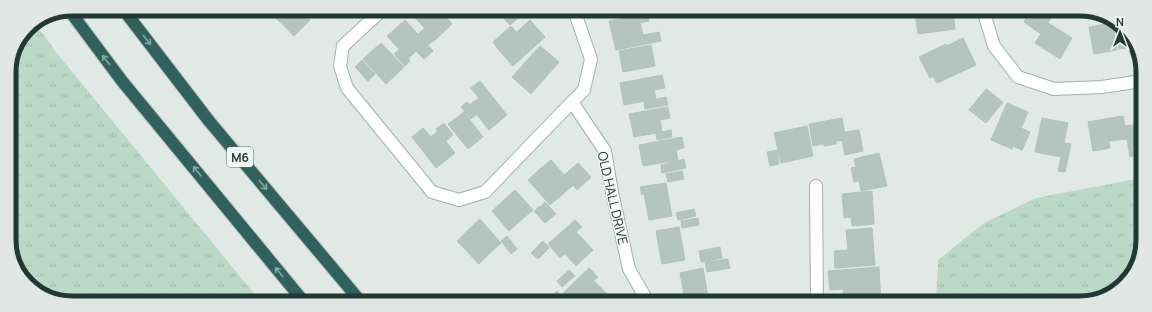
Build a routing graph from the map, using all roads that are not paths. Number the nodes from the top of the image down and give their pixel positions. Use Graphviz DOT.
graph roads {
  1 [pos="73,16"];
  2 [pos="128,16"];
  3 [pos="375,16"];
  4 [pos="576,16"];
  5 [pos="985,16"];
  6 [pos="1136,82"];
  7 [pos="572,102"];
  8 [pos="816,186"];
  9 [pos="299,296"];
  10 [pos="356,296"];
  11 [pos="645,296"];
  12 [pos="817,296"];
  9 -- 1 [label="highway, one-way"];
  2 -- 10 [label="highway, M6, one-way"];
  3 -- 7 [label="street"];
  4 -- 7 [label="street"];
  5 -- 6 [label="street"];
  7 -- 11 [label="street, OLD HALL DRIVE"];
  8 -- 12 [label="street"];
}
